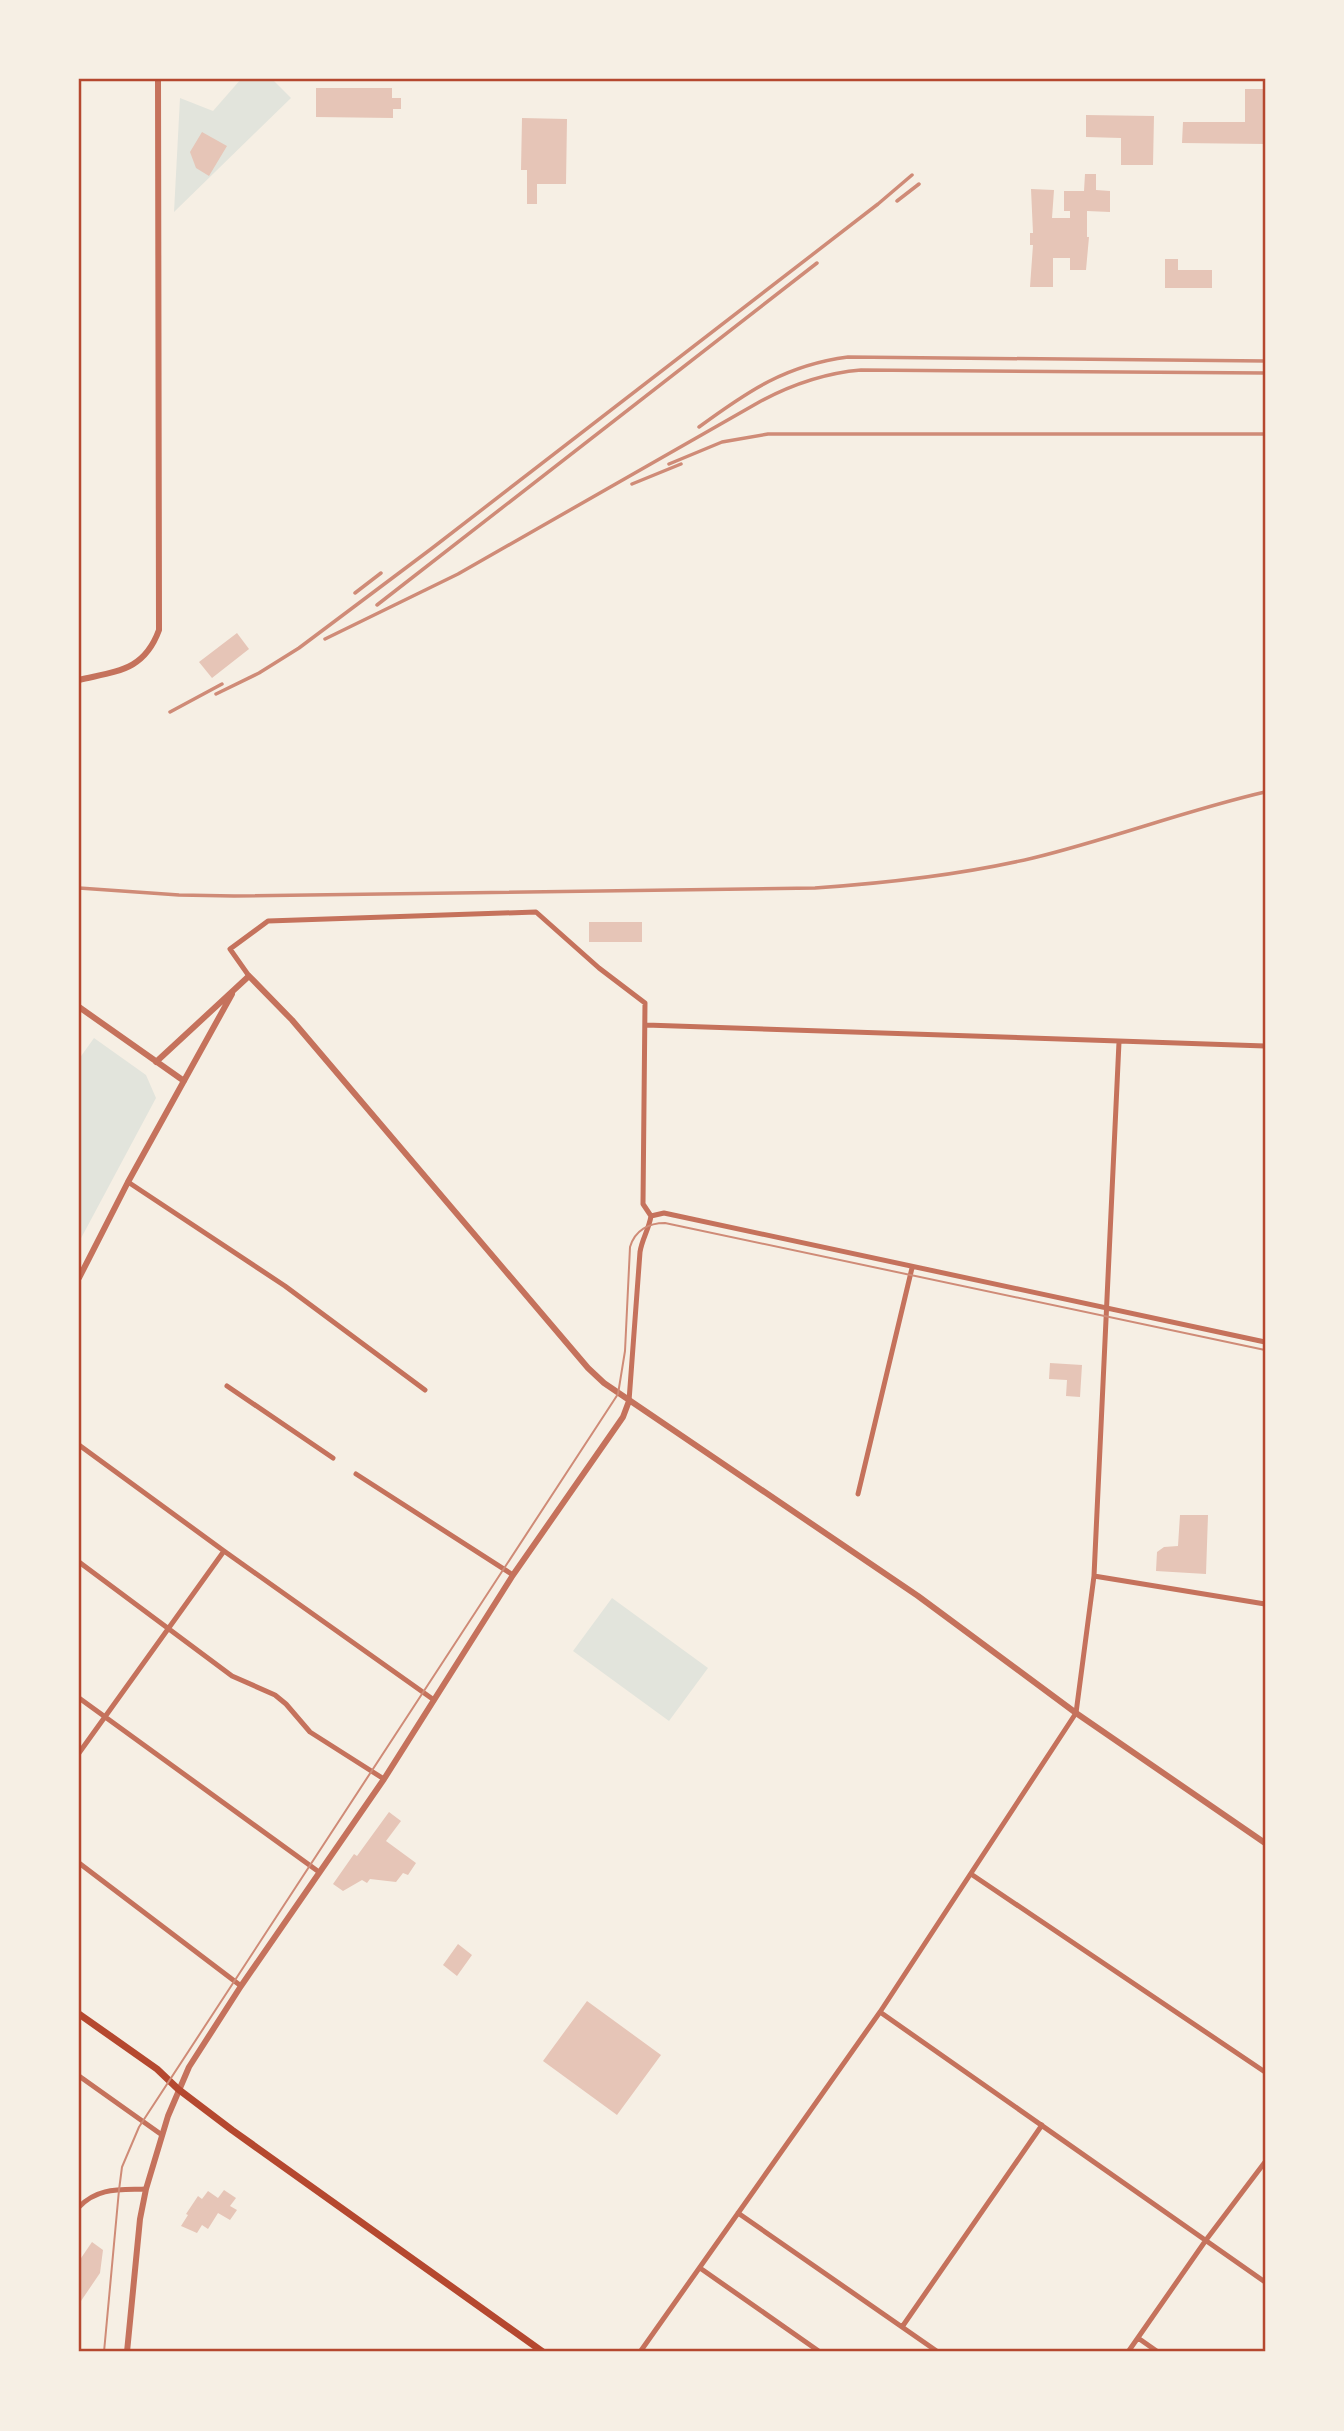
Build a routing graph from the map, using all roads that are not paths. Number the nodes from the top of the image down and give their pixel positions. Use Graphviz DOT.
graph roads {
  1 [pos="159,79"];
  2 [pos="79,680"];
  3 [pos="249,976"];
  4 [pos="235,989"];
  5 [pos="79,1007"];
  6 [pos="646,1026"];
  7 [pos="1119,1042"];
  8 [pos="1265,1046"];
  9 [pos="156,1062"];
  10 [pos="184,1081"];
  11 [pos="128,1182"];
  12 [pos="651,1216"];
  13 [pos="912,1268"];
  14 [pos="79,1278"];
  15 [pos="1105,1309"];
  16 [pos="1265,1342"];
  17 [pos="227,1386"];
  18 [pos="425,1390"];
  19 [pos="629,1401"];
  20 [pos="79,1445"];
  21 [pos="333,1458"];
  22 [pos="356,1474"];
  23 [pos="858,1494"];
  24 [pos="224,1551"];
  25 [pos="79,1562"];
  26 [pos="513,1575"];
  27 [pos="1094,1576"];
  28 [pos="1265,1604"];
  29 [pos="169,1630"];
  30 [pos="79,1698"];
  31 [pos="434,1699"];
  32 [pos="1076,1713"];
  33 [pos="105,1716"];
  34 [pos="79,1753"];
  35 [pos="384,1779"];
  36 [pos="1265,1843"];
  37 [pos="79,1864"];
  38 [pos="319,1872"];
  39 [pos="971,1874"];
  40 [pos="242,1986"];
  41 [pos="880,2012"];
  42 [pos="79,2014"];
  43 [pos="1265,2072"];
  44 [pos="79,2076"];
  45 [pos="178,2090"];
  46 [pos="1042,2125"];
  47 [pos="162,2135"];
  48 [pos="1265,2162"];
  49 [pos="146,2189"];
  50 [pos="79,2207"];
  51 [pos="738,2213"];
  52 [pos="1206,2240"];
  53 [pos="700,2268"];
  54 [pos="1265,2282"];
  55 [pos="902,2328"];
  56 [pos="1138,2338"];
  57 [pos="127,2352"];
  58 [pos="543,2352"];
  59 [pos="640,2352"];
  60 [pos="820,2352"];
  61 [pos="938,2352"];
  62 [pos="1128,2352"];
  63 [pos="1158,2352"];
  1 -- 2 [label="street"];
  3 -- 4 [label="street"];
  3 -- 6 [label="street"];
  3 -- 19 [label="street"];
  4 -- 9 [label="street"];
  4 -- 10 [label="street"];
  5 -- 9 [label="street"];
  6 -- 7 [label="street"];
  6 -- 12 [label="street"];
  7 -- 8 [label="street"];
  7 -- 15 [label="street"];
  9 -- 10 [label="street"];
  10 -- 11 [label="street"];
  11 -- 14 [label="street"];
  11 -- 18 [label="street"];
  12 -- 13 [label="street"];
  12 -- 19 [label="street"];
  13 -- 15 [label="street"];
  13 -- 23 [label="street"];
  15 -- 16 [label="street"];
  15 -- 27 [label="street"];
  17 -- 21 [label="street"];
  19 -- 26 [label="street"];
  19 -- 32 [label="street"];
  20 -- 24 [label="street"];
  22 -- 26 [label="street"];
  24 -- 29 [label="street"];
  24 -- 31 [label="street"];
  25 -- 29 [label="street"];
  26 -- 31 [label="street"];
  27 -- 28 [label="street"];
  27 -- 32 [label="street"];
  29 -- 33 [label="street"];
  29 -- 35 [label="street"];
  30 -- 33 [label="street"];
  31 -- 35 [label="street"];
  32 -- 36 [label="street"];
  32 -- 39 [label="street"];
  33 -- 34 [label="street"];
  33 -- 38 [label="street"];
  35 -- 38 [label="street"];
  37 -- 40 [label="street"];
  38 -- 40 [label="street"];
  39 -- 41 [label="street"];
  39 -- 43 [label="street"];
  40 -- 45 [label="street"];
  41 -- 46 [label="street"];
  41 -- 51 [label="street"];
  42 -- 45 [label="main road"];
  44 -- 47 [label="street"];
  45 -- 47 [label="street"];
  45 -- 58 [label="main road"];
  46 -- 52 [label="street"];
  46 -- 55 [label="street"];
  47 -- 49 [label="street"];
  48 -- 52 [label="street"];
  49 -- 50 [label="street"];
  49 -- 57 [label="street"];
  51 -- 53 [label="street"];
  51 -- 55 [label="street"];
  52 -- 54 [label="street"];
  52 -- 56 [label="street"];
  53 -- 59 [label="street"];
  53 -- 60 [label="street"];
  55 -- 61 [label="street"];
  56 -- 62 [label="street"];
  56 -- 63 [label="street"];
}
